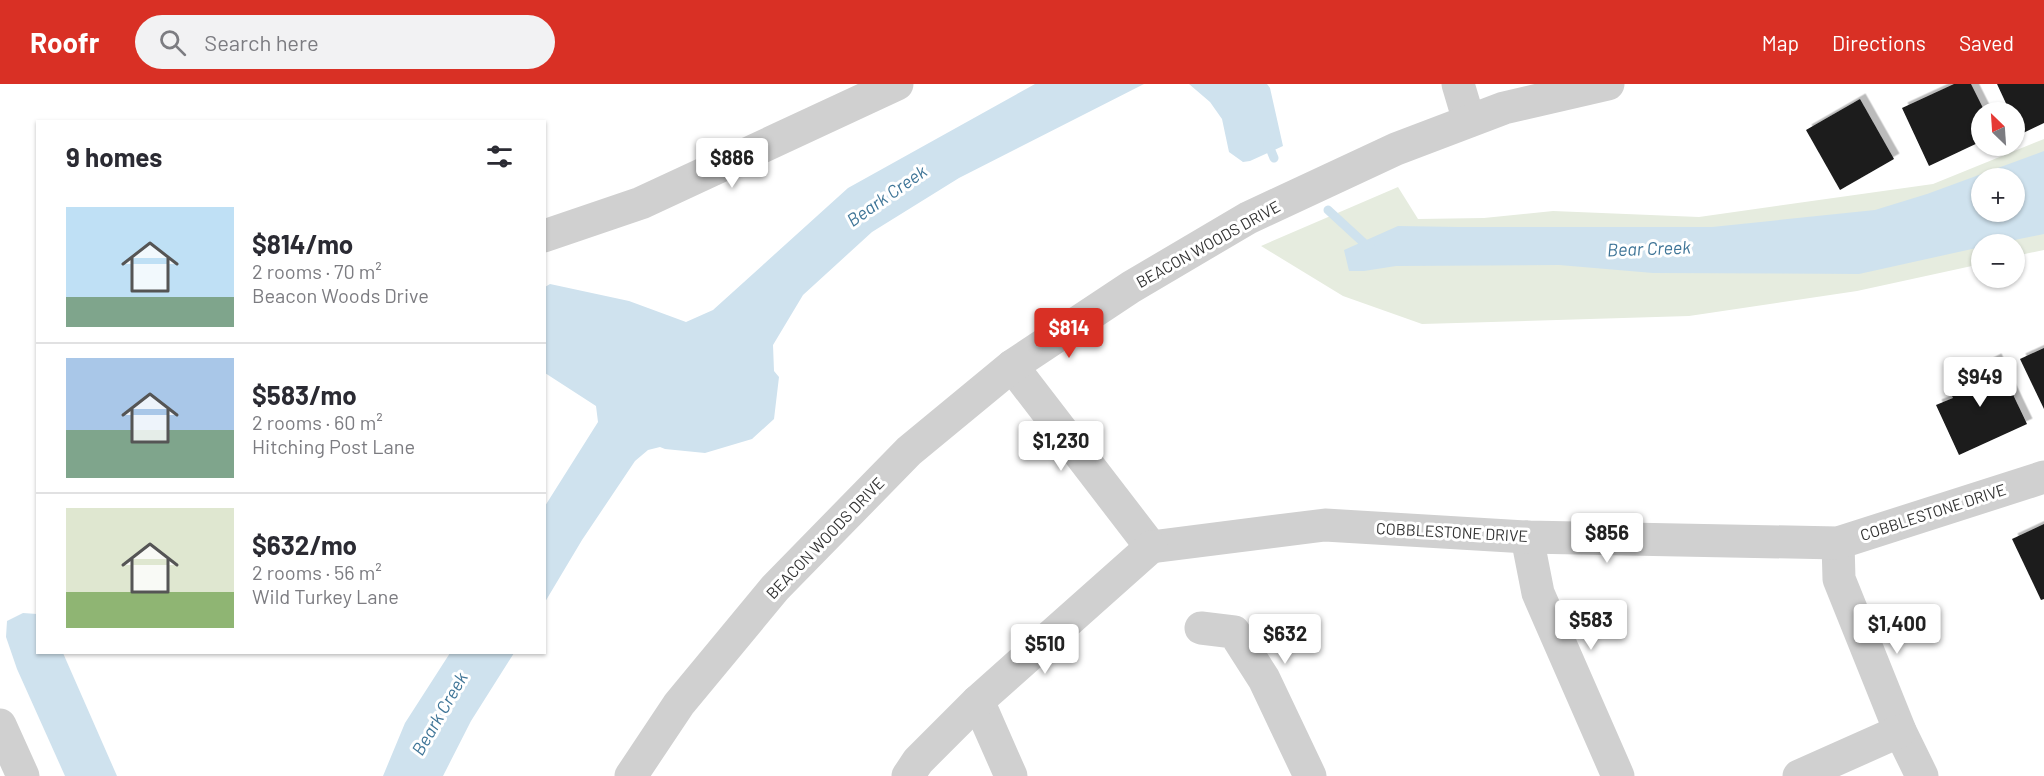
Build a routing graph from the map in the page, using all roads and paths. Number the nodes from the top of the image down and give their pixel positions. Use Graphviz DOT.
graph roads {
  1 [pos="897,84"];
  2 [pos="1458,84"];
  3 [pos="1608,84"];
  4 [pos="1520,94"];
  5 [pos="1469,121"];
  6 [pos="546,235"];
  7 [pos="1012,366"];
  8 [pos="2044,477"];
  9 [pos="1527,537"];
  10 [pos="1838,543"];
  11 [pos="1151,547"];
  12 [pos="1200,628"];
  13 [pos="978,701"];
  14 [pos="0,725"];
  15 [pos="1900,731"];
  16 [pos="23,776"];
  17 [pos="631,776"];
  18 [pos="908,776"];
  19 [pos="1011,776"];
  20 [pos="1310,776"];
  21 [pos="1618,776"];
  22 [pos="1799,776"];
  23 [pos="1922,776"];
  1 -- 6 [label="street"];
  2 -- 5 [label="street"];
  3 -- 4 [label="street, BEACON WOODS DRIVE"];
  4 -- 5 [label="street, BEACON WOODS DRIVE"];
  5 -- 7 [label="street, BEACON WOODS DRIVE"];
  7 -- 11 [label="street"];
  7 -- 17 [label="street, BEACON WOODS DRIVE"];
  8 -- 10 [label="street, COBBLESTONE DRIVE"];
  9 -- 10 [label="street, COBBLESTONE DRIVE"];
  9 -- 11 [label="street, COBBLESTONE DRIVE"];
  9 -- 21 [label="street"];
  10 -- 15 [label="street"];
  11 -- 13 [label="street"];
  12 -- 20 [label="street"];
  13 -- 18 [label="street"];
  13 -- 19 [label="street"];
  14 -- 16 [label="street"];
  15 -- 22 [label="street"];
  15 -- 23 [label="street"];
}
